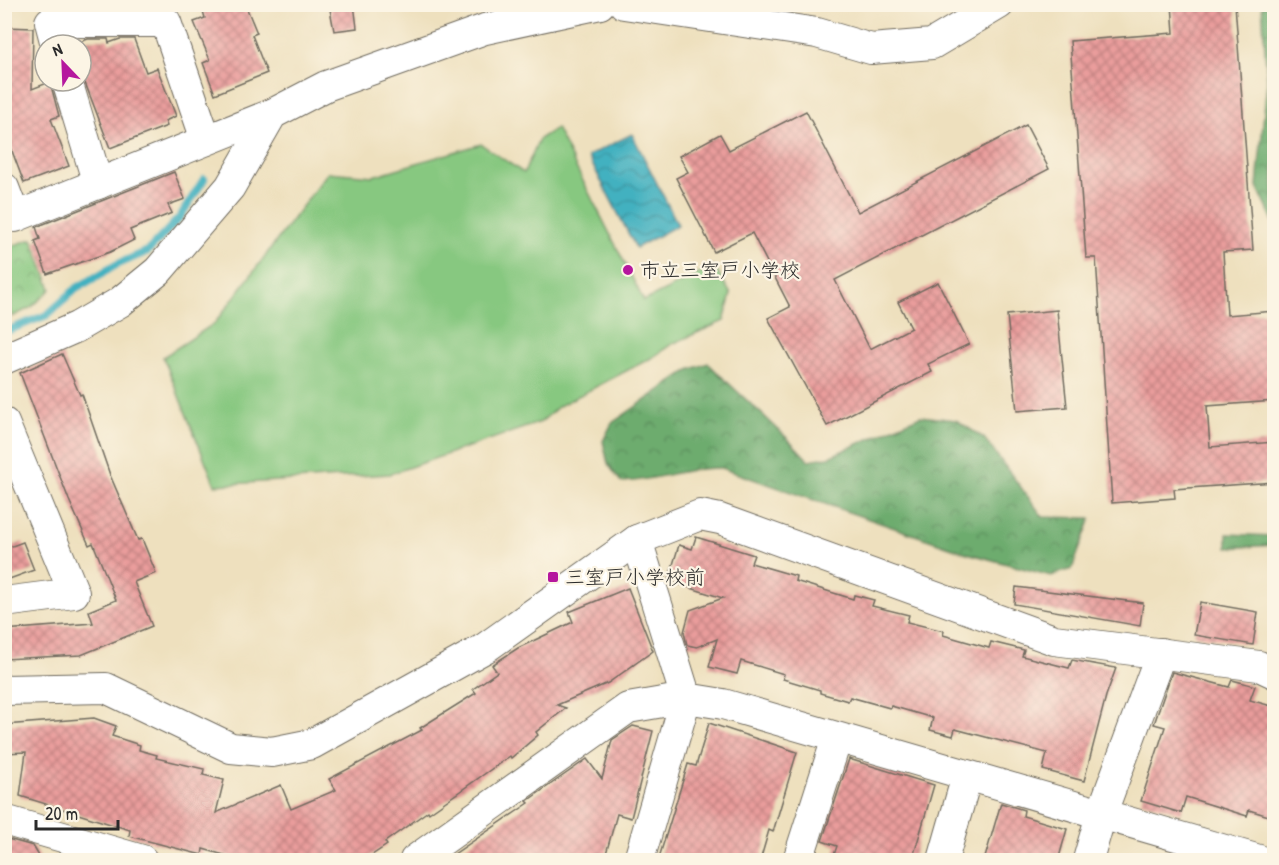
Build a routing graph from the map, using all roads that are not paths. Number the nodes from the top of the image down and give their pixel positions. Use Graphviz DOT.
graph roads {
  1 [pos="600,4"];
  2 [pos="624,4"];
  3 [pos="999,4"];
  4 [pos="53,33"];
  5 [pos="71,93"];
  6 [pos="272,114"];
  7 [pos="206,141"];
  8 [pos="98,184"];
  9 [pos="4,188"];
  10 [pos="4,358"];
  11 [pos="4,423"];
  12 [pos="637,540"];
  13 [pos="4,602"];
  14 [pos="1161,652"];
  15 [pos="1275,673"];
  16 [pos="4,690"];
  17 [pos="686,698"];
  18 [pos="837,738"];
  19 [pos="967,776"];
  20 [pos="1101,815"];
  21 [pos="4,820"];
  22 [pos="104,855"];
  23 [pos="1248,859"];
  24 [pos="142,861"];
  25 [pos="415,861"];
  26 [pos="639,861"];
  27 [pos="798,861"];
  28 [pos="943,861"];
  29 [pos="1088,861"];
  1 -- 6 [label="street"];
  2 -- 3 [label="street"];
  4 -- 7 [label="street"];
  5 -- 8 [label="street"];
  6 -- 7 [label="street"];
  6 -- 10 [label="street"];
  7 -- 8 [label="street"];
  8 -- 9 [label="street"];
  11 -- 13 [label="street"];
  12 -- 14 [label="street"];
  12 -- 16 [label="street"];
  12 -- 17 [label="street"];
  14 -- 15 [label="street"];
  14 -- 20 [label="street"];
  17 -- 18 [label="street"];
  17 -- 25 [label="street"];
  17 -- 26 [label="street"];
  18 -- 19 [label="street"];
  18 -- 27 [label="street"];
  19 -- 20 [label="street"];
  19 -- 28 [label="street"];
  20 -- 23 [label="street"];
  20 -- 29 [label="street"];
  21 -- 22 [label="street"];
  22 -- 24 [label="street"];
}
